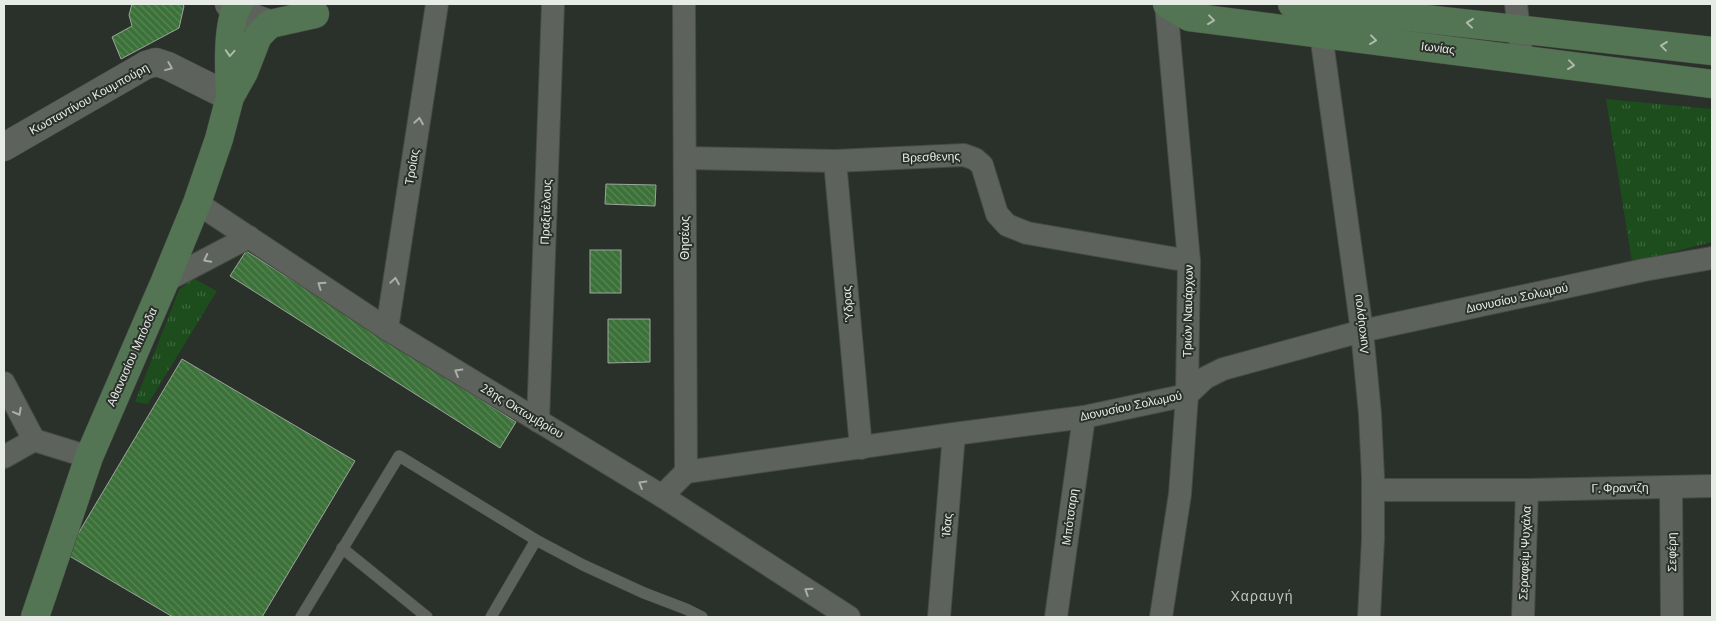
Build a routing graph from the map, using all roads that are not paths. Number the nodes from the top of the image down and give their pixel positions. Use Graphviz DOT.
graph roads {
  1 [pos="438,4"];
  2 [pos="553,4"];
  3 [pos="684,4"];
  4 [pos="1166,4"];
  5 [pos="1292,4"];
  6 [pos="235,5"];
  7 [pos="325,9"];
  8 [pos="1407,10"];
  9 [pos="276,14"];
  10 [pos="1518,16"];
  11 [pos="1321,34"];
  12 [pos="1712,52"];
  13 [pos="1522,59"];
  14 [pos="1712,84"];
  15 [pos="230,97"];
  16 [pos="4,147"];
  17 [pos="685,158"];
  18 [pos="835,161"];
  19 [pos="197,203"];
  20 [pos="250,237"];
  21 [pos="1712,258"];
  22 [pos="1189,261"];
  23 [pos="165,281"];
  24 [pos="387,329"];
  25 [pos="1362,331"];
  26 [pos="4,383"];
  27 [pos="1187,395"];
  28 [pos="1084,417"];
  29 [pos="538,421"];
  30 [pos="954,434"];
  31 [pos="34,440"];
  32 [pos="860,448"];
  33 [pos="89,457"];
  34 [pos="4,458"];
  35 [pos="686,472"];
  36 [pos="1712,486"];
  37 [pos="1671,487"];
  38 [pos="1373,490"];
  39 [pos="1527,490"];
  40 [pos="662,496"];
  41 [pos="536,540"];
  42 [pos="342,548"];
  43 [pos="35,617"];
  44 [pos="301,617"];
  45 [pos="427,617"];
  46 [pos="491,617"];
  47 [pos="702,617"];
  48 [pos="849,617"];
  49 [pos="940,617"];
  50 [pos="1056,617"];
  51 [pos="1161,617"];
  52 [pos="1370,617"];
  53 [pos="1523,617"];
  54 [pos="1672,617"];
  24 -- 1 [label="street, Τροίας, one-way"];
  2 -- 29 [label="street, Πραξιτέλους"];
  3 -- 17 [label="street, Θησέως"];
  4 -- 11 [label="main road, Ιωνίας, one-way"];
  4 -- 22 [label="street, Τριών Ναυάρχων"];
  5 -- 8 [label="main road"];
  6 -- 9 [label="street"];
  6 -- 15 [label="main road, Αθανασίου Μπόσδα, one-way"];
  7 -- 9 [label="main road"];
  10 -- 8 [label="main road, one-way"];
  9 -- 15 [label="main road, Αθανασίου Μπόσδα"];
  12 -- 10 [label="main road, one-way"];
  10 -- 13 [label="street"];
  11 -- 13 [label="main road, Ιωνίας, one-way"];
  11 -- 25 [label="street, Λυκούργου"];
  13 -- 14 [label="main road, Ιωνίας, one-way"];
  16 -- 15 [label="street, Κωσταντίνου Κουμπούρη, one-way"];
  15 -- 19 [label="main road, Αθανασίου Μπόσδα"];
  17 -- 18 [label="street, Βρεσθενης"];
  17 -- 35 [label="street, Θησέως"];
  18 -- 22 [label="street, Βρεσθενης"];
  18 -- 32 [label="street, Ύδρας"];
  19 -- 20 [label="street, 28ης Οκτωμβρίου"];
  19 -- 23 [label="main road, Αθανασίου Μπόσδα"];
  20 -- 23 [label="street, one-way"];
  24 -- 20 [label="street, 28ης Οκτωμβρίου, one-way"];
  21 -- 25 [label="street, Διονυσίου Σολωμού"];
  22 -- 27 [label="street, Τριών Ναυάρχων"];
  23 -- 33 [label="main road, Αθανασίου Μπόσδα"];
  29 -- 24 [label="street, 28ης Οκτωμβρίου, one-way"];
  25 -- 27 [label="street, Διονυσίου Σολωμού"];
  25 -- 38 [label="street, Λυκούργου"];
  26 -- 31 [label="street, one-way"];
  27 -- 28 [label="street, Διονυσίου Σολωμού"];
  27 -- 51 [label="street, Τριών Ναυάρχων"];
  28 -- 30 [label="street, Διονυσίου Σολωμού"];
  28 -- 50 [label="street, Μπότσαρη"];
  40 -- 29 [label="street, 28ης Οκτωμβρίου, one-way"];
  30 -- 32 [label="street, Διονυσίου Σολωμού"];
  30 -- 49 [label="street, Ίδας"];
  31 -- 33 [label="street"];
  31 -- 34 [label="street"];
  32 -- 35 [label="street, Διονυσίου Σολωμού"];
  33 -- 43 [label="main road, Αθανασίου Μπόσδα"];
  35 -- 40 [label="street"];
  36 -- 37 [label="street, Γ. Φραντζη"];
  37 -- 39 [label="street, Γ. Φραντζη"];
  37 -- 54 [label="street, Σεφέρη"];
  38 -- 39 [label="street, Γ. Φραντζη"];
  38 -- 52 [label="street, Λυκούργου"];
  39 -- 53 [label="street, Σεραφείμ Ψυχάλα"];
  48 -- 40 [label="street, 28ης Οκτωμβρίου, one-way"];
  41 -- 42 [label="lane"];
  41 -- 46 [label="lane"];
  41 -- 47 [label="lane"];
  42 -- 44 [label="lane"];
  42 -- 45 [label="lane"];
}
